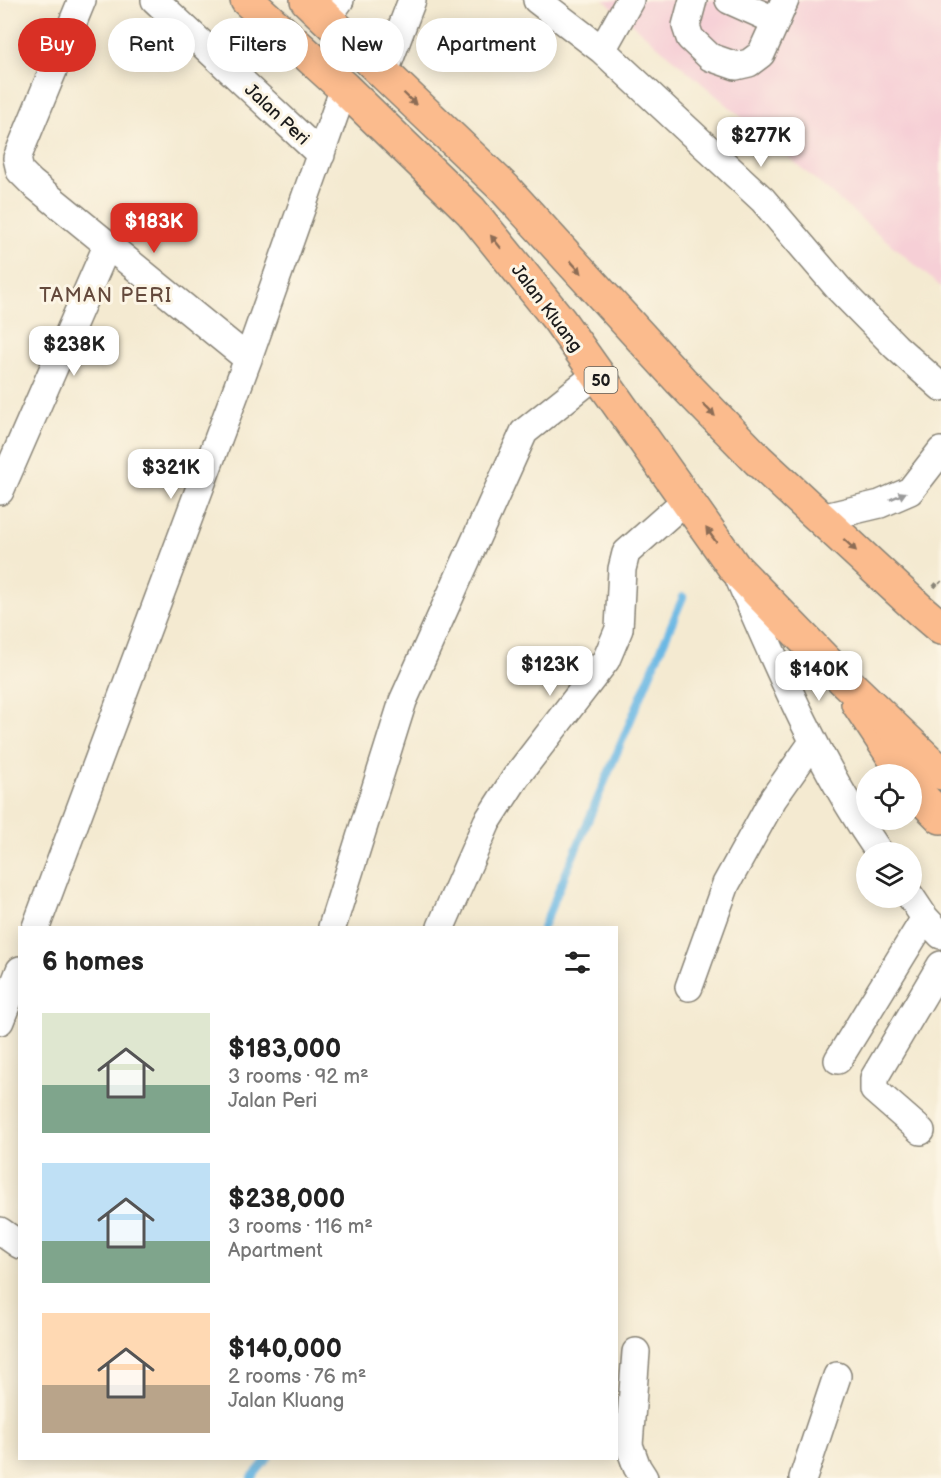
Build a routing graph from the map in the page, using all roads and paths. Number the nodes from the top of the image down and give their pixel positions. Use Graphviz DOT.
graph roads {
  1 [pos="82,0"];
  2 [pos="155,0"];
  3 [pos="247,0"];
  4 [pos="412,0"];
  5 [pos="537,0"];
  6 [pos="630,0"];
  7 [pos="693,0"];
  8 [pos="729,0"];
  9 [pos="324,6"];
  10 [pos="780,10"];
  11 [pos="602,50"];
  12 [pos="384,74"];
  13 [pos="344,88"];
  14 [pos="321,155"];
  15 [pos="107,246"];
  16 [pos="248,359"];
  17 [pos="597,374"];
  18 [pos="941,387"];
  19 [pos="941,452"];
  20 [pos="0,491"];
  21 [pos="686,500"];
  22 [pos="821,518"];
  23 [pos="734,567"];
  24 [pos="941,628"];
  25 [pos="843,679"];
  26 [pos="813,742"];
  27 [pos="898,764"];
  28 [pos="941,773"];
  29 [pos="922,798"];
  30 [pos="941,817"];
  31 [pos="872,842"];
  32 [pos="926,917"];
  33 [pos="36,926"];
  34 [pos="332,926"];
  35 [pos="441,926"];
  36 [pos="941,965"];
  37 [pos="17,983"];
  38 [pos="689,987"];
  39 [pos="0,1021"];
  40 [pos="838,1060"];
  41 [pos="921,1131"];
  42 [pos="0,1231"];
  43 [pos="18,1244"];
  44 [pos="636,1352"];
  45 [pos="837,1376"];
  46 [pos="644,1478"];
  47 [pos="803,1478"];
  1 -- 15 [label="street"];
  2 -- 14 [label="street, Jalan Peri"];
  3 -- 13 [label="main road, Jalan Kluang / 50"];
  4 -- 12 [label="street"];
  5 -- 11 [label="street"];
  6 -- 11 [label="street"];
  7 -- 10 [label="street"];
  8 -- 10 [label="street"];
  9 -- 12 [label="main road"];
  11 -- 18 [label="street"];
  12 -- 22 [label="main road, one-way"];
  13 -- 14 [label="street"];
  17 -- 13 [label="main road, Jalan Kluang / 50, one-way"];
  14 -- 16 [label="street"];
  15 -- 16 [label="street"];
  15 -- 20 [label="street"];
  16 -- 33 [label="street"];
  17 -- 21 [label="main road, Jalan Kluang / 50"];
  17 -- 34 [label="street"];
  22 -- 19 [label="street, one-way"];
  23 -- 21 [label="main road, Jalan Kluang / 50, one-way"];
  21 -- 35 [label="street"];
  22 -- 24 [label="main road, one-way"];
  23 -- 25 [label="main road, Jalan Kluang / 50"];
  23 -- 26 [label="street"];
  25 -- 27 [label="main road"];
  25 -- 28 [label="main road, Jalan Kluang / 50"];
  26 -- 31 [label="street"];
  26 -- 38 [label="street"];
  29 -- 30 [label="main road"];
  32 -- 40 [label="street"];
  36 -- 41 [label="street"];
  37 -- 39 [label="street"];
  42 -- 43 [label="street"];
  44 -- 46 [label="street"];
  45 -- 47 [label="street"];
}
